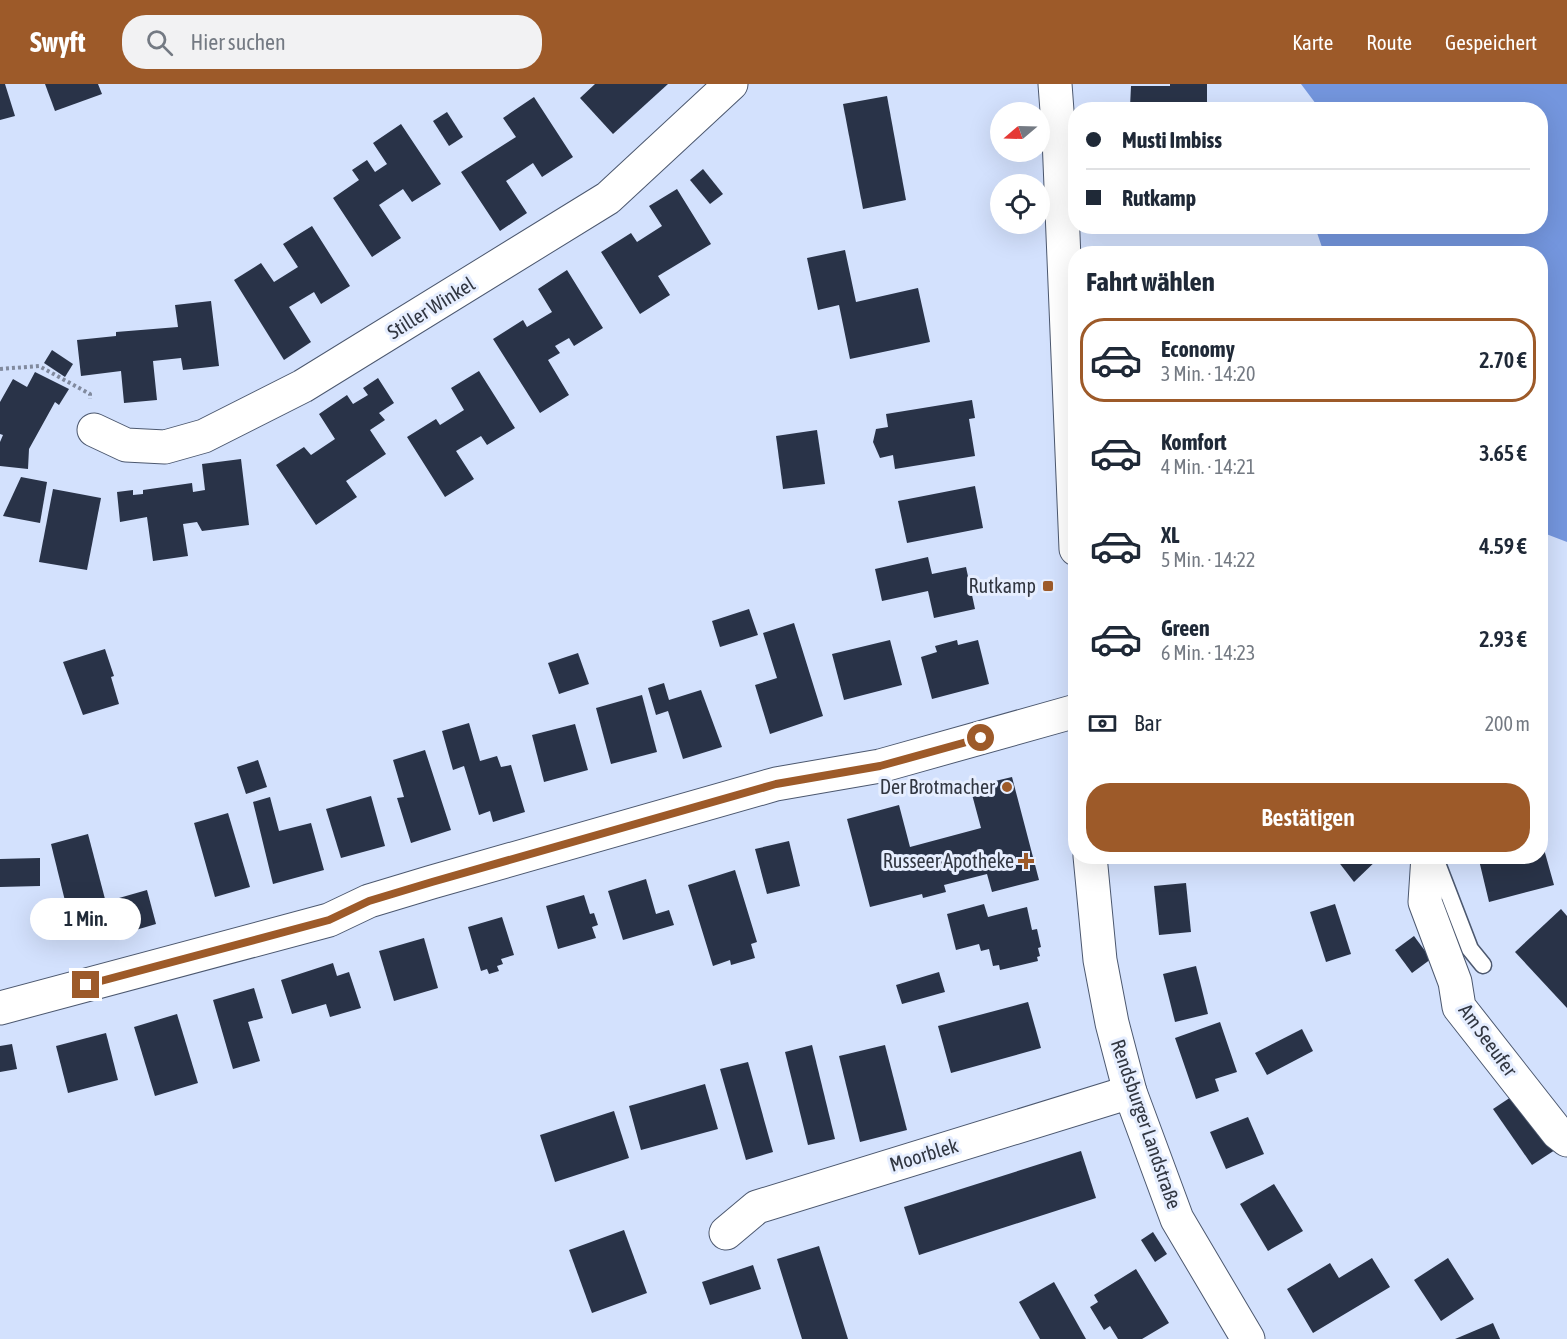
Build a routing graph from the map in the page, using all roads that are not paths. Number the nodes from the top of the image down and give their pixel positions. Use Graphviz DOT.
graph roads {
  1 [pos="731,84"];
  2 [pos="1055,84"];
  3 [pos="1068,363"];
  4 [pos="94,430"];
  5 [pos="1068,713"];
  6 [pos="1091,864"];
  7 [pos="1427,864"];
  8 [pos="1437,864"];
  9 [pos="1483,966"];
  10 [pos="0,1008"];
  11 [pos="1130,1092"];
  12 [pos="1567,1140"];
  13 [pos="726,1233"];
  14 [pos="1248,1339"];
  1 -- 4 [label="street, Stiller Winkel"];
  2 -- 3 [label="street"];
  5 -- 10 [label="street"];
  6 -- 11 [label="street, Rendsburger Landstraße"];
  7 -- 12 [label="street, Am Seeufer"];
  8 -- 9 [label="lane"];
  11 -- 13 [label="street, Moorblek"];
  11 -- 14 [label="street, Rendsburger Landstraße"];
}
